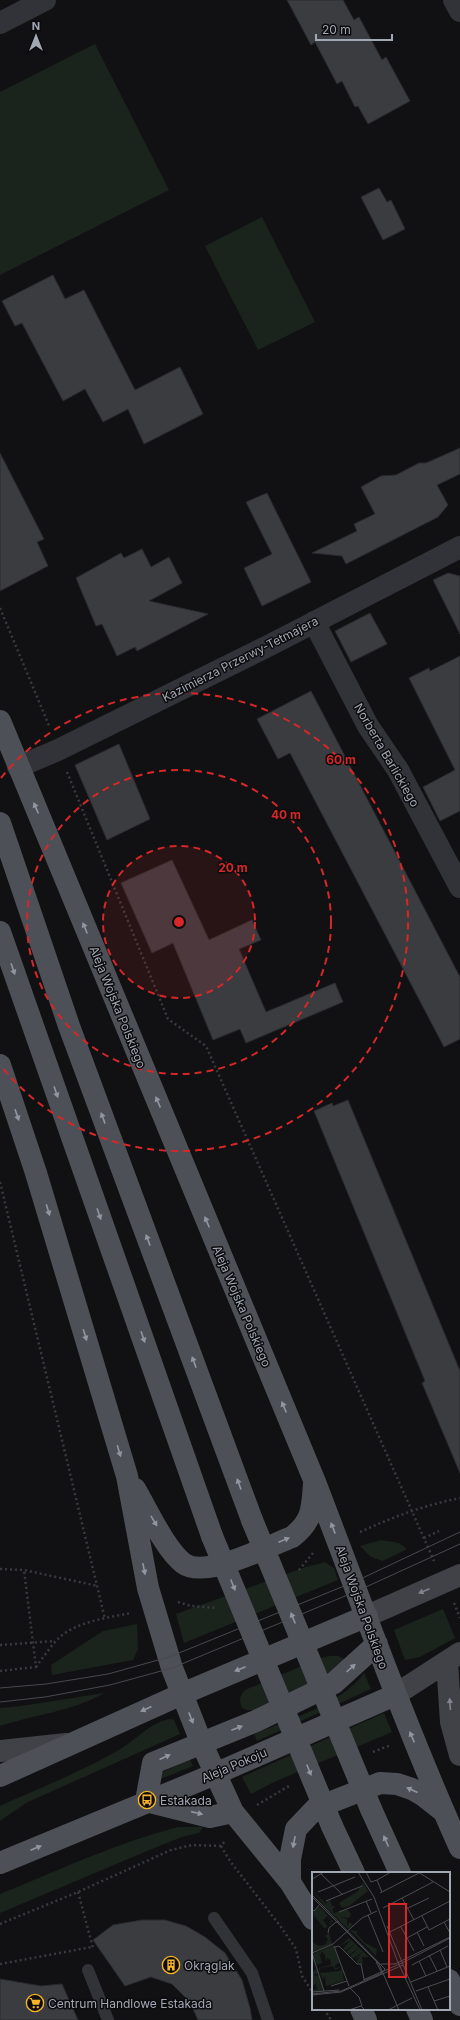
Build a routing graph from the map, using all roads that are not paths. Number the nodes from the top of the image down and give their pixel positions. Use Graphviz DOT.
graph roads {
  1 [pos="45,0"];
  2 [pos="454,0"];
  3 [pos="460,11"];
  4 [pos="0,23"];
  5 [pos="460,547"];
  6 [pos="314,622"];
  7 [pos="0,722"];
  8 [pos="18,767"];
  9 [pos="0,823"];
  10 [pos="460,887"];
  11 [pos="0,932"];
  12 [pos="0,1065"];
  13 [pos="127,1476"];
  14 [pos="315,1482"];
  15 [pos="460,1575"];
  16 [pos="367,1616"];
  17 [pos="377,1644"];
  18 [pos="453,1658"];
  19 [pos="182,1694"];
  20 [pos="395,1695"];
  21 [pos="201,1742"];
  22 [pos="70,1743"];
  23 [pos="0,1752"];
  24 [pos="460,1755"];
  25 [pos="215,1774"];
  26 [pos="0,1776"];
  27 [pos="146,1801"];
  28 [pos="444,1811"];
  29 [pos="233,1812"];
  30 [pos="460,1848"];
  31 [pos="0,1863"];
  32 [pos="354,1872"];
  33 [pos="400,1872"];
  34 [pos="290,1882"];
  35 [pos="214,1918"];
  36 [pos="312,1918"];
  37 [pos="88,1970"];
  38 [pos="450,1982"];
  39 [pos="460,2005"];
  40 [pos="361,2010"];
  41 [pos="417,2010"];
  42 [pos="108,2020"];
  43 [pos="268,2020"];
  44 [pos="366,2020"];
  45 [pos="422,2020"];
  1 -- 4 [label="street"];
  2 -- 3 [label="street"];
  5 -- 6 [label="street, Kazimierza Przerwy-Tetmajera"];
  6 -- 8 [label="street, Kazimierza Przerwy-Tetmajera"];
  6 -- 10 [label="street, Norberta Barlickiego"];
  7 -- 8 [label="main road, Aleja Wojska Polskiego"];
  14 -- 8 [label="main road, Aleja Wojska Polskiego, one-way"];
  33 -- 9 [label="main road, one-way, bridge"];
  11 -- 32 [label="main road, one-way, bridge"];
  12 -- 13 [label="main road, one-way"];
  13 -- 14 [label="main road, one-way"];
  13 -- 19 [label="main road, one-way"];
  16 -- 14 [label="main road, Aleja Wojska Polskiego, one-way"];
  15 -- 16 [label="street, one-way"];
  16 -- 17 [label="main road, Aleja Wojska Polskiego"];
  16 -- 19 [label="main road, one-way"];
  17 -- 20 [label="main road, Aleja Wojska Polskiego"];
  21 -- 17 [label="main road, one-way"];
  18 -- 20 [label="street, Aleja Pokoju"];
  24 -- 18 [label="street, one-way"];
  19 -- 21 [label="main road, one-way"];
  19 -- 22 [label="main road, one-way"];
  20 -- 25 [label="main road, Aleja Pokoju"];
  28 -- 20 [label="main road, Aleja Wojska Polskiego, one-way"];
  21 -- 25 [label="main road"];
  27 -- 21 [label="main road, one-way"];
  22 -- 23 [label="street"];
  22 -- 26 [label="main road"];
  25 -- 27 [label="main road, Aleja Pokoju"];
  25 -- 29 [label="main road"];
  27 -- 29 [label="main road, one-way"];
  31 -- 27 [label="main road, Aleja Pokoju, one-way"];
  28 -- 30 [label="main road, Aleja Wojska Polskiego"];
  28 -- 34 [label="main road, one-way"];
  29 -- 34 [label="main road"];
  34 -- 36 [label="main road"];
  35 -- 43 [label="lane"];
  37 -- 42 [label="lane"];
  38 -- 39 [label="main road"];
  40 -- 44 [label="main road"];
  41 -- 45 [label="main road"];
}
